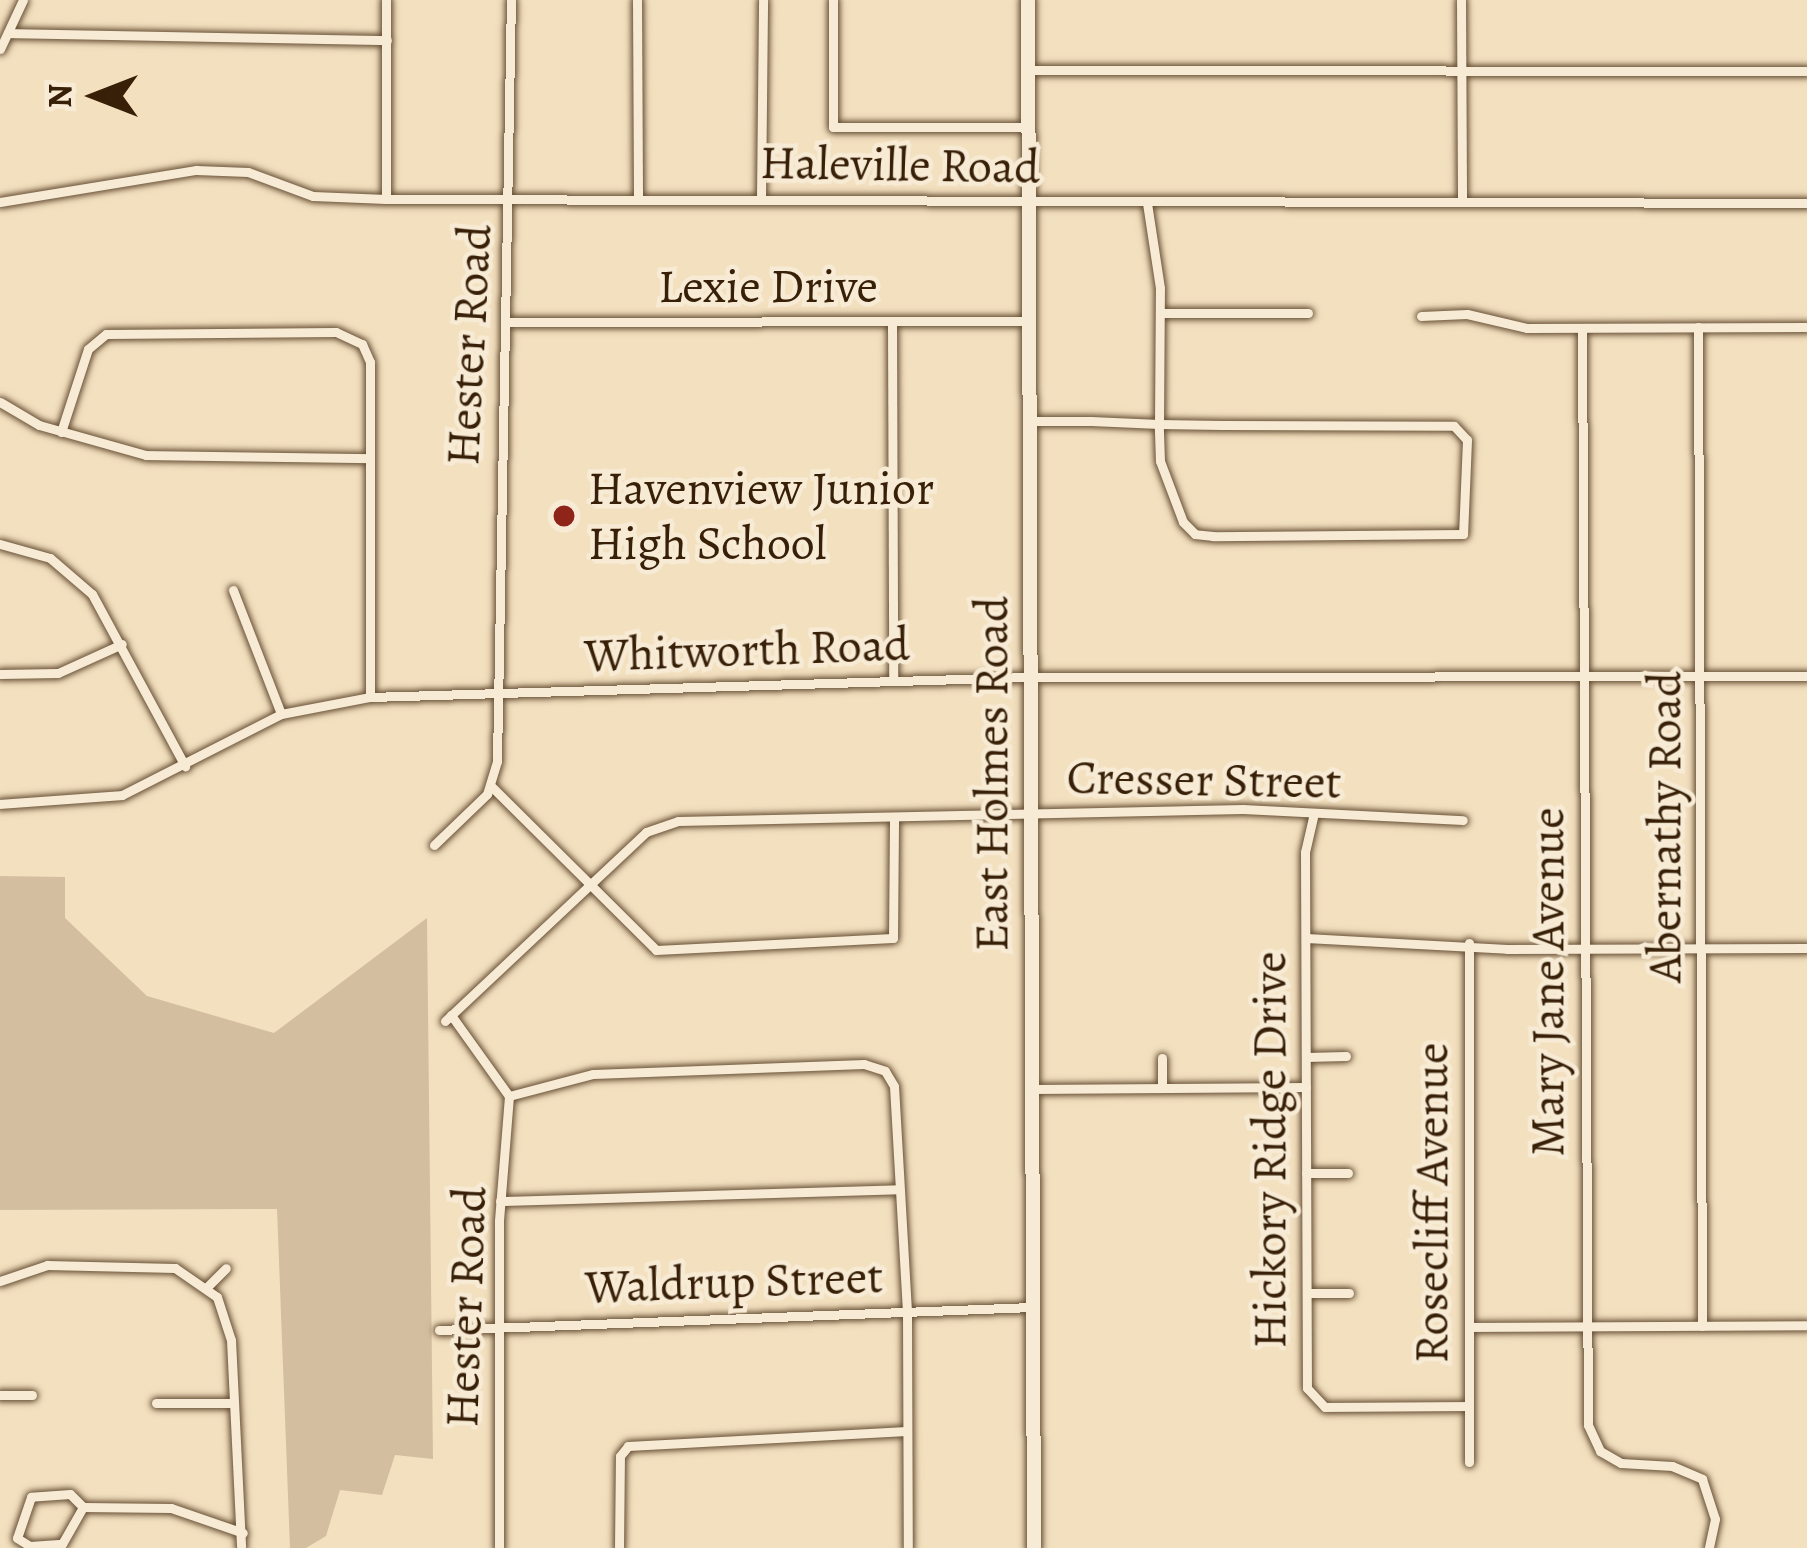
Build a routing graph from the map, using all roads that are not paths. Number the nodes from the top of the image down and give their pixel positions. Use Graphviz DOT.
graph roads {
  1 [pos="23,0"];
  2 [pos="386,0"];
  3 [pos="511,0"];
  4 [pos="638,0"];
  5 [pos="763,0"];
  6 [pos="833,0"];
  7 [pos="1028,0"];
  8 [pos="1461,0"];
  9 [pos="8,33"];
  10 [pos="387,40"];
  11 [pos="0,49"];
  12 [pos="1028,70"];
  13 [pos="1462,71"];
  14 [pos="1807,71"];
  15 [pos="1029,127"];
  16 [pos="386,199"];
  17 [pos="761,199"];
  18 [pos="512,200"];
  19 [pos="638,200"];
  20 [pos="0,202"];
  21 [pos="1029,202"];
  22 [pos="1462,202"];
  23 [pos="1147,203"];
  24 [pos="1807,203"];
  25 [pos="1160,313"];
  26 [pos="1307,313"];
  27 [pos="1421,316"];
  28 [pos="1029,321"];
  29 [pos="506,322"];
  30 [pos="892,323"];
  31 [pos="1698,327"];
  32 [pos="1807,327"];
  33 [pos="1582,328"];
  34 [pos="0,402"];
  35 [pos="1029,421"];
  36 [pos="1159,424"];
  37 [pos="62,432"];
  38 [pos="370,458"];
  39 [pos="0,544"];
  40 [pos="233,590"];
  41 [pos="122,644"];
  42 [pos="0,674"];
  43 [pos="1700,676"];
  44 [pos="1807,676"];
  45 [pos="1030,677"];
  46 [pos="1583,677"];
  47 [pos="893,680"];
  48 [pos="497,694"];
  49 [pos="370,698"];
  50 [pos="281,713"];
  51 [pos="185,766"];
  52 [pos="492,787"];
  53 [pos="0,804"];
  54 [pos="1031,812"];
  55 [pos="1314,813"];
  56 [pos="894,820"];
  57 [pos="1463,820"];
  58 [pos="434,845"];
  59 [pos="594,886"];
  60 [pos="1306,938"];
  61 [pos="1469,943"];
  62 [pos="1584,948"];
  63 [pos="1702,948"];
  64 [pos="1807,948"];
  65 [pos="1346,1056"];
  66 [pos="1162,1058"];
  67 [pos="1306,1058"];
  68 [pos="1306,1087"];
  69 [pos="1162,1088"];
  70 [pos="1032,1089"];
  71 [pos="508,1096"];
  72 [pos="1306,1173"];
  73 [pos="1348,1173"];
  74 [pos="896,1189"];
  75 [pos="500,1201"];
  76 [pos="226,1268"];
  77 [pos="1,1280"];
  78 [pos="206,1288"];
  79 [pos="1349,1293"];
  80 [pos="1307,1294"];
  81 [pos="1032,1307"];
  82 [pos="907,1313"];
  83 [pos="1807,1325"];
  84 [pos="498,1326"];
  85 [pos="1586,1326"];
  86 [pos="1702,1326"];
  87 [pos="1468,1327"];
  88 [pos="439,1330"];
  89 [pos="0,1395"];
  90 [pos="32,1395"];
  91 [pos="156,1402"];
  92 [pos="231,1403"];
  93 [pos="1468,1406"];
  94 [pos="907,1431"];
  95 [pos="1468,1462"];
  96 [pos="83,1507"];
  97 [pos="243,1533"];
  98 [pos="241,1548"];
  99 [pos="499,1548"];
  100 [pos="619,1548"];
  101 [pos="908,1548"];
  102 [pos="1034,1548"];
  103 [pos="1709,1548"];
  1 -- 9 [label="street"];
  2 -- 10 [label="street"];
  3 -- 18 [label="street, Hester Road"];
  4 -- 19 [label="street"];
  5 -- 17 [label="street"];
  6 -- 15 [label="street"];
  7 -- 12 [label="main road, East Holmes Road"];
  8 -- 13 [label="street"];
  9 -- 10 [label="street"];
  9 -- 11 [label="street"];
  10 -- 16 [label="street"];
  12 -- 13 [label="street"];
  12 -- 15 [label="main road, East Holmes Road"];
  13 -- 14 [label="street"];
  13 -- 22 [label="street"];
  15 -- 21 [label="main road, East Holmes Road"];
  16 -- 18 [label="street, Haleville Road"];
  16 -- 20 [label="street, Haleville Road"];
  17 -- 19 [label="street, Haleville Road"];
  17 -- 21 [label="street, Haleville Road"];
  18 -- 19 [label="street, Haleville Road"];
  18 -- 29 [label="street, Hester Road"];
  21 -- 23 [label="street, Haleville Road"];
  21 -- 28 [label="main road, East Holmes Road"];
  22 -- 23 [label="street, Haleville Road"];
  22 -- 24 [label="street, Haleville Road"];
  23 -- 25 [label="street"];
  25 -- 26 [label="street"];
  25 -- 36 [label="street"];
  27 -- 33 [label="street"];
  28 -- 30 [label="street, Lexie Drive"];
  28 -- 35 [label="main road, East Holmes Road"];
  29 -- 30 [label="street, Lexie Drive"];
  29 -- 48 [label="street, Hester Road"];
  30 -- 47 [label="street"];
  31 -- 32 [label="street"];
  31 -- 33 [label="street"];
  31 -- 43 [label="street, Abernathy Road"];
  33 -- 46 [label="street, Mary Jane Avenue"];
  34 -- 37 [label="street"];
  35 -- 36 [label="street"];
  35 -- 45 [label="main road, East Holmes Road"];
  36 -- 36 [label="street"];
  37 -- 38 [label="street"];
  37 -- 38 [label="street"];
  38 -- 49 [label="street"];
  39 -- 41 [label="street"];
  40 -- 50 [label="street"];
  41 -- 42 [label="street"];
  41 -- 51 [label="street"];
  43 -- 44 [label="street, Whitworth Road"];
  43 -- 46 [label="street, Whitworth Road"];
  43 -- 63 [label="street, Abernathy Road"];
  45 -- 46 [label="street, Whitworth Road"];
  45 -- 47 [label="street, Whitworth Road"];
  45 -- 54 [label="main road, East Holmes Road"];
  46 -- 62 [label="street, Mary Jane Avenue"];
  47 -- 48 [label="street, Whitworth Road"];
  48 -- 49 [label="street, Whitworth Road"];
  48 -- 52 [label="street, Hester Road"];
  49 -- 50 [label="street, Whitworth Road"];
  50 -- 51 [label="street, Whitworth Road"];
  51 -- 53 [label="street, Whitworth Road"];
  52 -- 58 [label="street"];
  52 -- 59 [label="street"];
  54 -- 55 [label="street, Cresser Street"];
  54 -- 56 [label="street, Cresser Street"];
  54 -- 70 [label="main road, East Holmes Road"];
  55 -- 57 [label="street, Cresser Street"];
  55 -- 60 [label="street, Hickory Ridge Drive"];
  56 -- 59 [label="street, Cresser Street"];
  56 -- 59 [label="street"];
  59 -- 71 [label="street, Cresser Street"];
  60 -- 61 [label="street"];
  60 -- 67 [label="street, Hickory Ridge Drive"];
  61 -- 62 [label="street"];
  61 -- 87 [label="street, Rosecliff Avenue"];
  62 -- 63 [label="street"];
  62 -- 85 [label="street, Mary Jane Avenue"];
  63 -- 64 [label="street"];
  63 -- 86 [label="street, Abernathy Road"];
  65 -- 67 [label="street"];
  66 -- 69 [label="street"];
  67 -- 68 [label="street, Hickory Ridge Drive"];
  68 -- 69 [label="street"];
  68 -- 72 [label="street, Hickory Ridge Drive"];
  69 -- 70 [label="street"];
  70 -- 81 [label="main road, East Holmes Road"];
  71 -- 74 [label="street"];
  71 -- 75 [label="street, Hester Road"];
  72 -- 73 [label="street"];
  72 -- 80 [label="street, Hickory Ridge Drive"];
  74 -- 75 [label="street"];
  74 -- 82 [label="street"];
  75 -- 84 [label="street, Hester Road"];
  76 -- 78 [label="street"];
  77 -- 78 [label="street"];
  78 -- 92 [label="street"];
  79 -- 80 [label="street"];
  80 -- 93 [label="street, Hickory Ridge Drive"];
  81 -- 82 [label="street, Waldrup Street"];
  81 -- 102 [label="main road, East Holmes Road"];
  82 -- 84 [label="street, Waldrup Street"];
  82 -- 94 [label="street"];
  83 -- 86 [label="street"];
  84 -- 88 [label="street, Waldrup Street"];
  84 -- 99 [label="street, Hester Road"];
  85 -- 86 [label="street"];
  85 -- 87 [label="street"];
  85 -- 103 [label="street, Mary Jane Avenue"];
  87 -- 93 [label="street, Rosecliff Avenue"];
  89 -- 90 [label="street"];
  91 -- 92 [label="street"];
  92 -- 97 [label="street"];
  93 -- 95 [label="street, Rosecliff Avenue"];
  94 -- 100 [label="street"];
  94 -- 101 [label="street"];
  96 -- 96 [label="street"];
  96 -- 97 [label="street"];
  97 -- 98 [label="street"];
}
